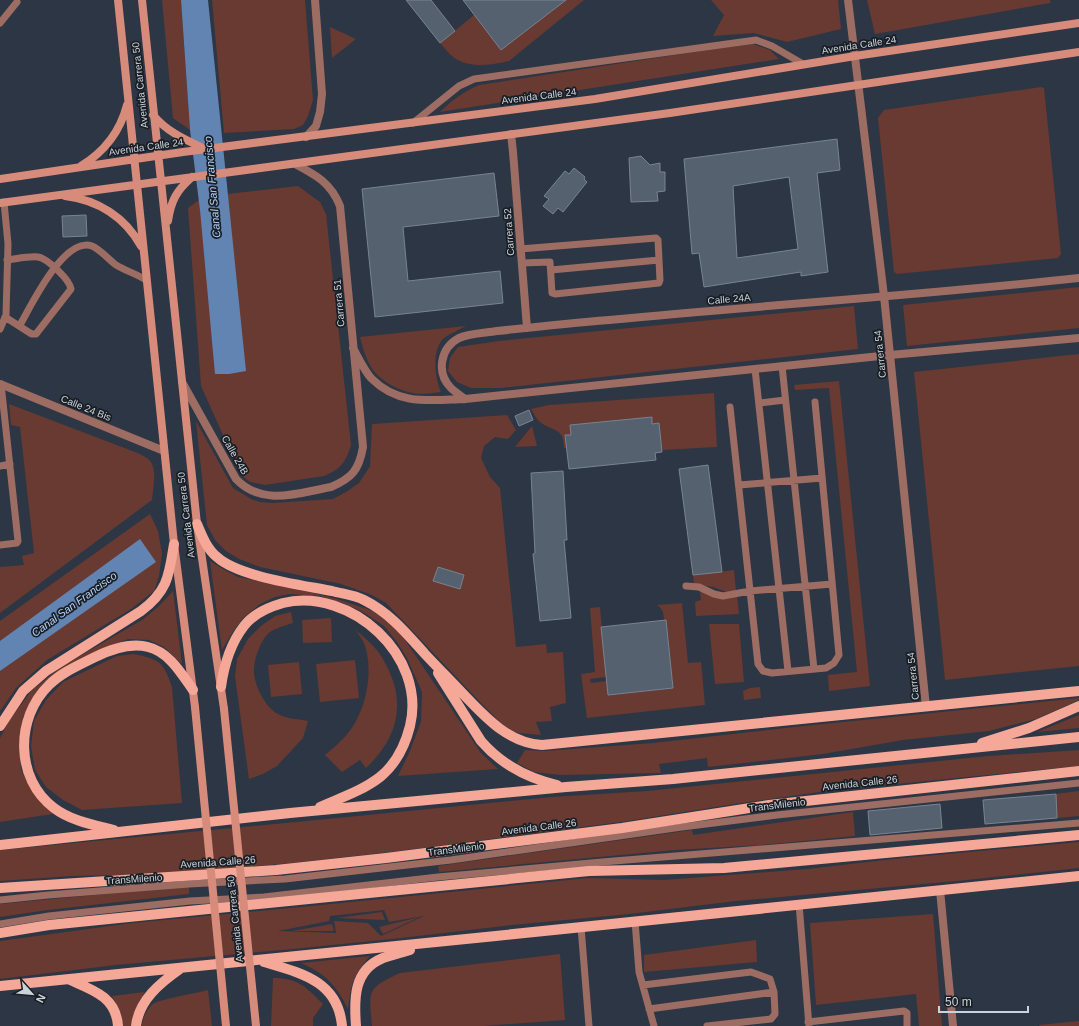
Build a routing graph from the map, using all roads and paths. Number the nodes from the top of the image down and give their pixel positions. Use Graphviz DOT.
graph roads {
  1 [pos="118,0"];
  2 [pos="142,0"];
  3 [pos="315,0"];
  4 [pos="848,0"];
  5 [pos="17,2"];
  6 [pos="1079,22"];
  7 [pos="0,23"];
  8 [pos="1079,52"];
  9 [pos="855,56"];
  10 [pos="803,64"];
  11 [pos="858,85"];
  12 [pos="128,100"];
  13 [pos="153,115"];
  14 [pos="413,123"];
  15 [pos="510,134"];
  16 [pos="306,137"];
  17 [pos="205,149"];
  18 [pos="157,156"];
  19 [pos="134,159"];
  20 [pos="295,164"];
  21 [pos="78,168"];
  22 [pos="192,177"];
  23 [pos="0,180"];
  24 [pos="160,182"];
  25 [pos="137,185"];
  26 [pos="57,195"];
  27 [pos="2,202"];
  28 [pos="167,230"];
  29 [pos="550,247"];
  30 [pos="143,249"];
  31 [pos="520,250"];
  32 [pos="7,260"];
  33 [pos="659,260"];
  34 [pos="522,263"];
  35 [pos="550,266"];
  36 [pos="54,267"];
  37 [pos="1079,278"];
  38 [pos="146,280"];
  39 [pos="884,296"];
  40 [pos="5,317"];
  41 [pos="20,326"];
  42 [pos="527,328"];
  43 [pos="0,330"];
  44 [pos="1079,338"];
  45 [pos="353,348"];
  46 [pos="890,355"];
  47 [pos="782,366"];
  48 [pos="756,369"];
  49 [pos="182,382"];
  50 [pos="1,384"];
  51 [pos="465,399"];
  52 [pos="785,400"];
  53 [pos="815,402"];
  54 [pos="759,403"];
  55 [pos="730,407"];
  56 [pos="164,451"];
  57 [pos="360,462"];
  58 [pos="10,464"];
  59 [pos="0,466"];
  60 [pos="822,478"];
  61 [pos="794,480"];
  62 [pos="768,483"];
  63 [pos="738,485"];
  64 [pos="197,524"];
  65 [pos="174,544"];
  66 [pos="0,545"];
  67 [pos="832,584"];
  68 [pos="686,586"];
  69 [pos="805,586"];
  70 [pos="779,589"];
  71 [pos="750,591"];
  72 [pos="425,653"];
  73 [pos="814,669"];
  74 [pos="788,671"];
  75 [pos="221,687"];
  76 [pos="193,690"];
  77 [pos="1079,691"];
  78 [pos="1079,706"];
  79 [pos="926,707"];
  80 [pos="0,726"];
  81 [pos="1079,737"];
  82 [pos="957,750"];
  83 [pos="1079,771"];
  84 [pos="1079,783"];
  85 [pos="566,787"];
  86 [pos="310,811"];
  87 [pos="1079,823"];
  88 [pos="124,832"];
  89 [pos="1079,835"];
  90 [pos="0,845"];
  91 [pos="1079,876"];
  92 [pos="0,888"];
  93 [pos="940,890"];
  94 [pos="0,900"];
  95 [pos="799,904"];
  96 [pos="634,921"];
  97 [pos="0,924"];
  98 [pos="580,927"];
  99 [pos="0,933"];
  100 [pos="444,942"];
  101 [pos="259,961"];
  102 [pos="181,968"];
  103 [pos="68,980"];
  104 [pos="643,985"];
  105 [pos="0,986"];
  106 [pos="774,992"];
  107 [pos="649,1009"];
  108 [pos="833,1023"];
  109 [pos="809,1024"];
  110 [pos="118,1026"];
  111 [pos="136,1026"];
  112 [pos="226,1026"];
  113 [pos="256,1026"];
  114 [pos="342,1026"];
  115 [pos="356,1026"];
  116 [pos="589,1026"];
  117 [pos="654,1026"];
  118 [pos="707,1026"];
  119 [pos="907,1026"];
  120 [pos="953,1026"];
  1 -- 12 [label="main road, Avenida Carrera 50"];
  2 -- 13 [label="main road, Avenida Carrera 50"];
  3 -- 16 [label="street"];
  4 -- 9 [label="street, Carrera 54"];
  5 -- 7 [label="lane"];
  6 -- 9 [label="main road, Avenida Calle 24"];
  8 -- 11 [label="main road"];
  9 -- 10 [label="main road, Avenida Calle 24"];
  9 -- 11 [label="street, Carrera 54"];
  10 -- 14 [label="main road, Avenida Calle 24"];
  10 -- 14 [label="lane"];
  11 -- 15 [label="main road"];
  11 -- 39 [label="street, Carrera 54"];
  12 -- 19 [label="main road, Avenida Carrera 50"];
  12 -- 21 [label="main road"];
  13 -- 17 [label="main road"];
  13 -- 18 [label="main road, Avenida Carrera 50"];
  14 -- 16 [label="main road, Avenida Calle 24"];
  15 -- 20 [label="main road"];
  15 -- 31 [label="street, Carrera 52"];
  16 -- 17 [label="main road, Avenida Calle 24"];
  17 -- 18 [label="main road, Avenida Calle 24"];
  18 -- 19 [label="main road, Avenida Calle 24"];
  18 -- 24 [label="main road, Avenida Carrera 50"];
  19 -- 21 [label="main road, Avenida Calle 24"];
  19 -- 25 [label="main road, Avenida Carrera 50"];
  20 -- 22 [label="main road"];
  20 -- 45 [label="street, Carrera 51"];
  21 -- 23 [label="main road, Avenida Calle 24"];
  22 -- 24 [label="main road"];
  22 -- 28 [label="main road"];
  24 -- 25 [label="main road"];
  24 -- 28 [label="main road, Avenida Carrera 50"];
  25 -- 26 [label="main road"];
  25 -- 30 [label="main road, Avenida Carrera 50"];
  26 -- 27 [label="main road"];
  26 -- 30 [label="main road"];
  27 -- 32 [label="lane"];
  28 -- 49 [label="main road, Avenida Carrera 50"];
  29 -- 31 [label="lane"];
  29 -- 33 [label="lane"];
  29 -- 35 [label="lane"];
  30 -- 38 [label="main road, Avenida Carrera 50"];
  31 -- 34 [label="street, Carrera 52"];
  32 -- 36 [label="lane"];
  32 -- 40 [label="lane"];
  33 -- 35 [label="lane"];
  33 -- 35 [label="lane"];
  34 -- 35 [label="lane"];
  34 -- 42 [label="street, Carrera 52"];
  36 -- 38 [label="lane"];
  36 -- 41 [label="lane"];
  36 -- 41 [label="lane"];
  37 -- 39 [label="street, Calle 24A"];
  38 -- 56 [label="main road, Avenida Carrera 50"];
  39 -- 42 [label="street, Calle 24A"];
  39 -- 46 [label="street, Carrera 54"];
  40 -- 41 [label="lane"];
  40 -- 43 [label="lane"];
  42 -- 51 [label="street, Calle 24A"];
  44 -- 46 [label="street"];
  45 -- 51 [label="street"];
  45 -- 57 [label="street, Carrera 51"];
  46 -- 47 [label="street"];
  46 -- 79 [label="street, Carrera 54"];
  47 -- 48 [label="street"];
  47 -- 52 [label="lane"];
  48 -- 51 [label="street"];
  48 -- 54 [label="lane"];
  49 -- 57 [label="street, Calle 24B"];
  49 -- 64 [label="main road, Avenida Carrera 50"];
  50 -- 56 [label="street, Calle 24 Bis"];
  50 -- 58 [label="lane"];
  52 -- 54 [label="lane"];
  52 -- 61 [label="lane"];
  53 -- 60 [label="lane"];
  54 -- 62 [label="lane"];
  55 -- 63 [label="lane"];
  56 -- 65 [label="main road, Avenida Carrera 50"];
  58 -- 59 [label="lane"];
  58 -- 66 [label="lane"];
  60 -- 61 [label="lane"];
  60 -- 67 [label="lane"];
  61 -- 62 [label="lane"];
  61 -- 69 [label="lane"];
  62 -- 63 [label="lane"];
  62 -- 70 [label="lane"];
  63 -- 71 [label="lane"];
  64 -- 72 [label="main road"];
  64 -- 75 [label="main road, Avenida Carrera 50"];
  65 -- 76 [label="main road, Avenida Carrera 50"];
  65 -- 80 [label="main road"];
  67 -- 69 [label="lane"];
  67 -- 73 [label="lane"];
  68 -- 71 [label="lane"];
  69 -- 70 [label="lane"];
  69 -- 73 [label="lane"];
  70 -- 71 [label="lane"];
  70 -- 74 [label="lane"];
  71 -- 74 [label="lane"];
  72 -- 79 [label="main road"];
  72 -- 85 [label="main road"];
  73 -- 74 [label="lane"];
  75 -- 86 [label="main road"];
  75 -- 113 [label="main road, Avenida Carrera 50, bridge"];
  76 -- 88 [label="main road"];
  76 -- 112 [label="main road, Avenida Carrera 50, bridge"];
  77 -- 79 [label="main road"];
  78 -- 82 [label="main road"];
  81 -- 82 [label="main road"];
  82 -- 85 [label="main road"];
  83 -- 92 [label="main road, Avenida Calle 26"];
  84 -- 94 [label="lane, TransMilenio"];
  85 -- 86 [label="main road"];
  86 -- 88 [label="main road"];
  87 -- 97 [label="lane"];
  88 -- 90 [label="main road"];
  89 -- 99 [label="main road"];
  91 -- 93 [label="main road"];
  93 -- 95 [label="main road"];
  93 -- 120 [label="street"];
  95 -- 96 [label="main road"];
  95 -- 109 [label="lane"];
  96 -- 98 [label="main road"];
  96 -- 104 [label="lane"];
  98 -- 100 [label="main road"];
  98 -- 116 [label="lane"];
  100 -- 101 [label="main road"];
  100 -- 115 [label="main road"];
  101 -- 102 [label="main road"];
  101 -- 114 [label="main road"];
  102 -- 103 [label="main road"];
  102 -- 111 [label="main road"];
  103 -- 105 [label="main road"];
  103 -- 110 [label="main road"];
  104 -- 106 [label="lane"];
  104 -- 107 [label="lane"];
  106 -- 107 [label="lane"];
  106 -- 118 [label="lane"];
  107 -- 117 [label="lane"];
  108 -- 109 [label="lane"];
  108 -- 119 [label="lane"];
}
